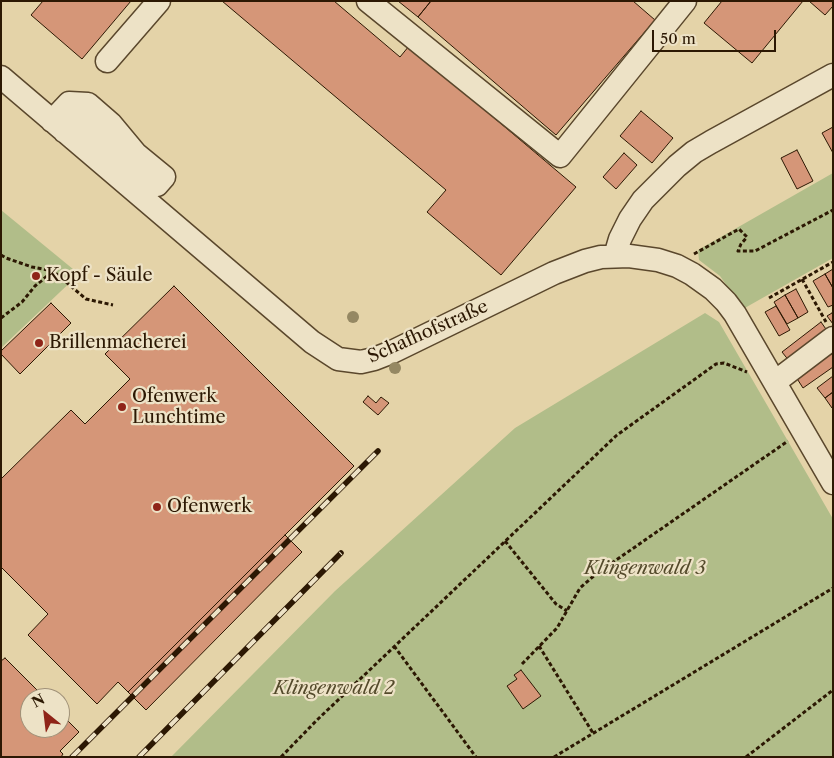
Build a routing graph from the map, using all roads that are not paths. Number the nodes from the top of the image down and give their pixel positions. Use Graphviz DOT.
graph roads {
  1 [pos="159,1"];
  2 [pos="368,1"];
  3 [pos="686,1"];
  4 [pos="107,61"];
  5 [pos="833,75"];
  6 [pos="1,77"];
  7 [pos="59,126"];
  8 [pos="615,256"];
  9 [pos="831,332"];
  10 [pos="772,378"];
  11 [pos="833,483"];
  1 -- 4 [label="street"];
  2 -- 3 [label="street"];
  5 -- 8 [label="street"];
  6 -- 7 [label="street, Schafhofstraße"];
  7 -- 7 [label="street"];
  7 -- 8 [label="street, Schafhofstraße"];
  8 -- 10 [label="street, Schafhofstraße"];
  9 -- 10 [label="street"];
  10 -- 11 [label="street, Schafhofstraße"];
}
